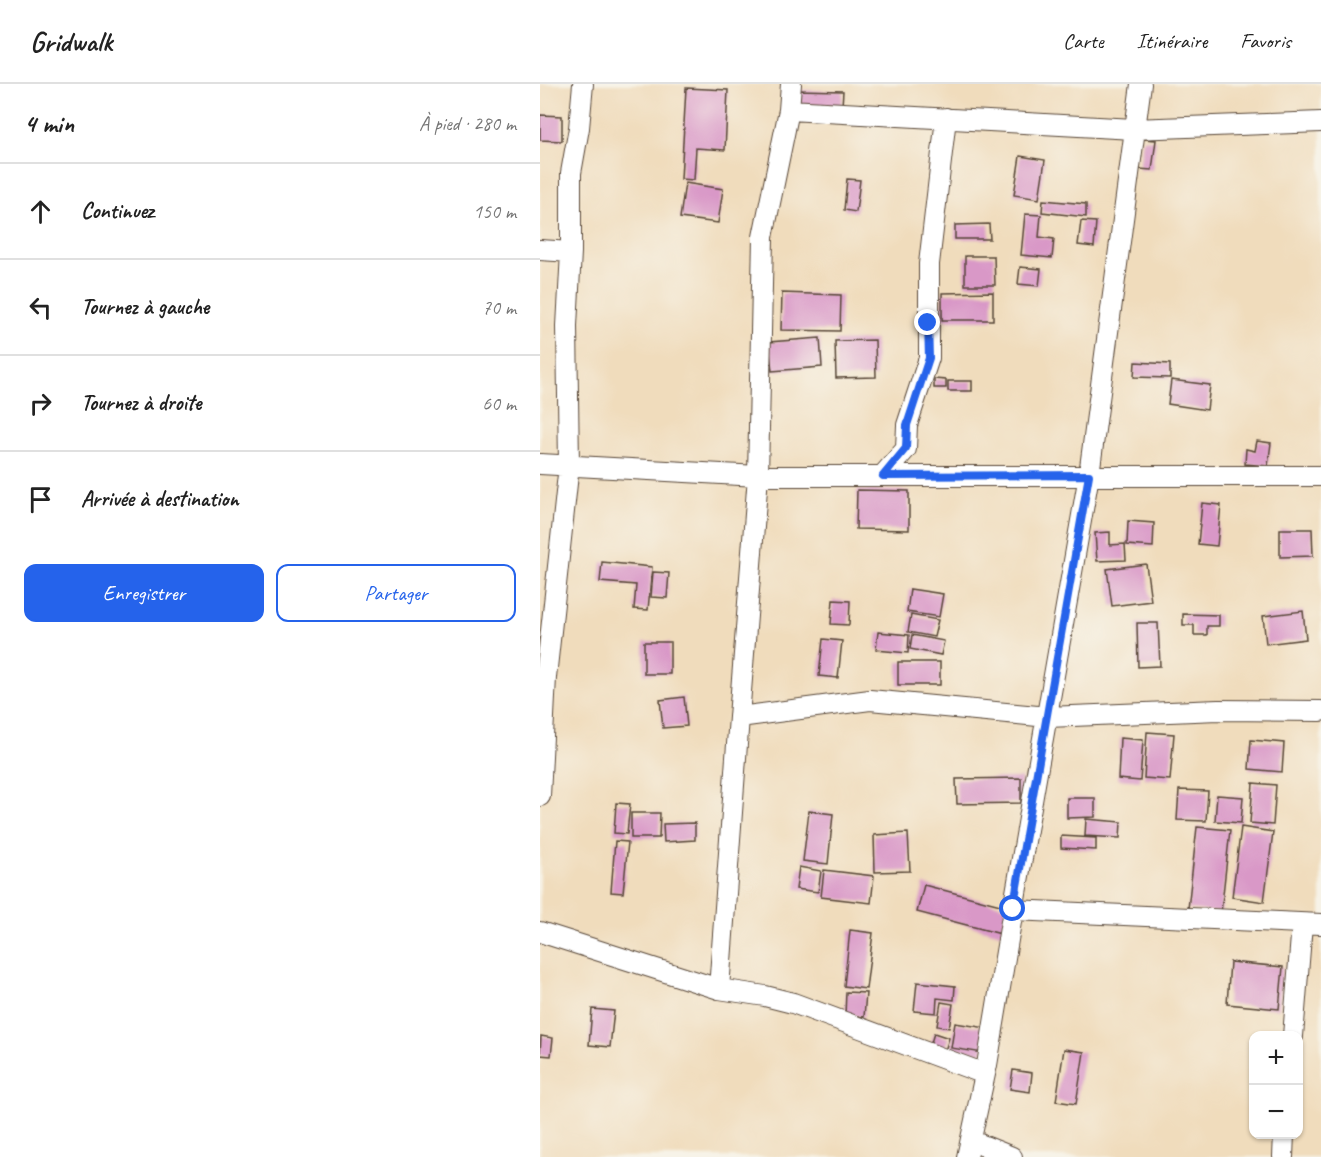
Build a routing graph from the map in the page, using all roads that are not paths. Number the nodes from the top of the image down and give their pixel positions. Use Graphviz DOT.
graph roads {
  1 [pos="583,84"];
  2 [pos="791,84"];
  3 [pos="1141,84"];
  4 [pos="789,110"];
  5 [pos="946,118"];
  6 [pos="1321,122"];
  7 [pos="1134,129"];
  8 [pos="540,250"];
  9 [pos="571,252"];
  10 [pos="540,464"];
  11 [pos="569,465"];
  12 [pos="1089,475"];
  13 [pos="758,476"];
  14 [pos="883,476"];
  15 [pos="1321,476"];
  16 [pos="1321,711"];
  17 [pos="739,717"];
  18 [pos="1048,717"];
  19 [pos="540,796"];
  20 [pos="1013,909"];
  21 [pos="1312,924"];
  22 [pos="540,932"];
  23 [pos="719,989"];
  24 [pos="1294,1031"];
  25 [pos="985,1074"];
  26 [pos="1284,1139"];
  27 [pos="969,1149"];
  28 [pos="1012,1157"];
  29 [pos="1282,1157"];
  1 -- 9 [label="street"];
  2 -- 4 [label="street"];
  3 -- 7 [label="street"];
  4 -- 5 [label="street"];
  4 -- 13 [label="street"];
  5 -- 7 [label="street"];
  5 -- 14 [label="street"];
  6 -- 7 [label="street"];
  7 -- 12 [label="street"];
  8 -- 9 [label="street"];
  9 -- 11 [label="street"];
  10 -- 11 [label="street"];
  11 -- 13 [label="street"];
  11 -- 19 [label="street"];
  12 -- 14 [label="street"];
  12 -- 15 [label="street"];
  12 -- 18 [label="street"];
  13 -- 14 [label="street"];
  13 -- 17 [label="street"];
  16 -- 18 [label="street"];
  17 -- 18 [label="street"];
  17 -- 23 [label="street"];
  18 -- 20 [label="street"];
  20 -- 21 [label="street"];
  20 -- 25 [label="street"];
  21 -- 24 [label="street"];
  22 -- 23 [label="street"];
  23 -- 25 [label="street"];
  25 -- 27 [label="street"];
  26 -- 29 [label="street"];
  27 -- 28 [label="street"];
}
